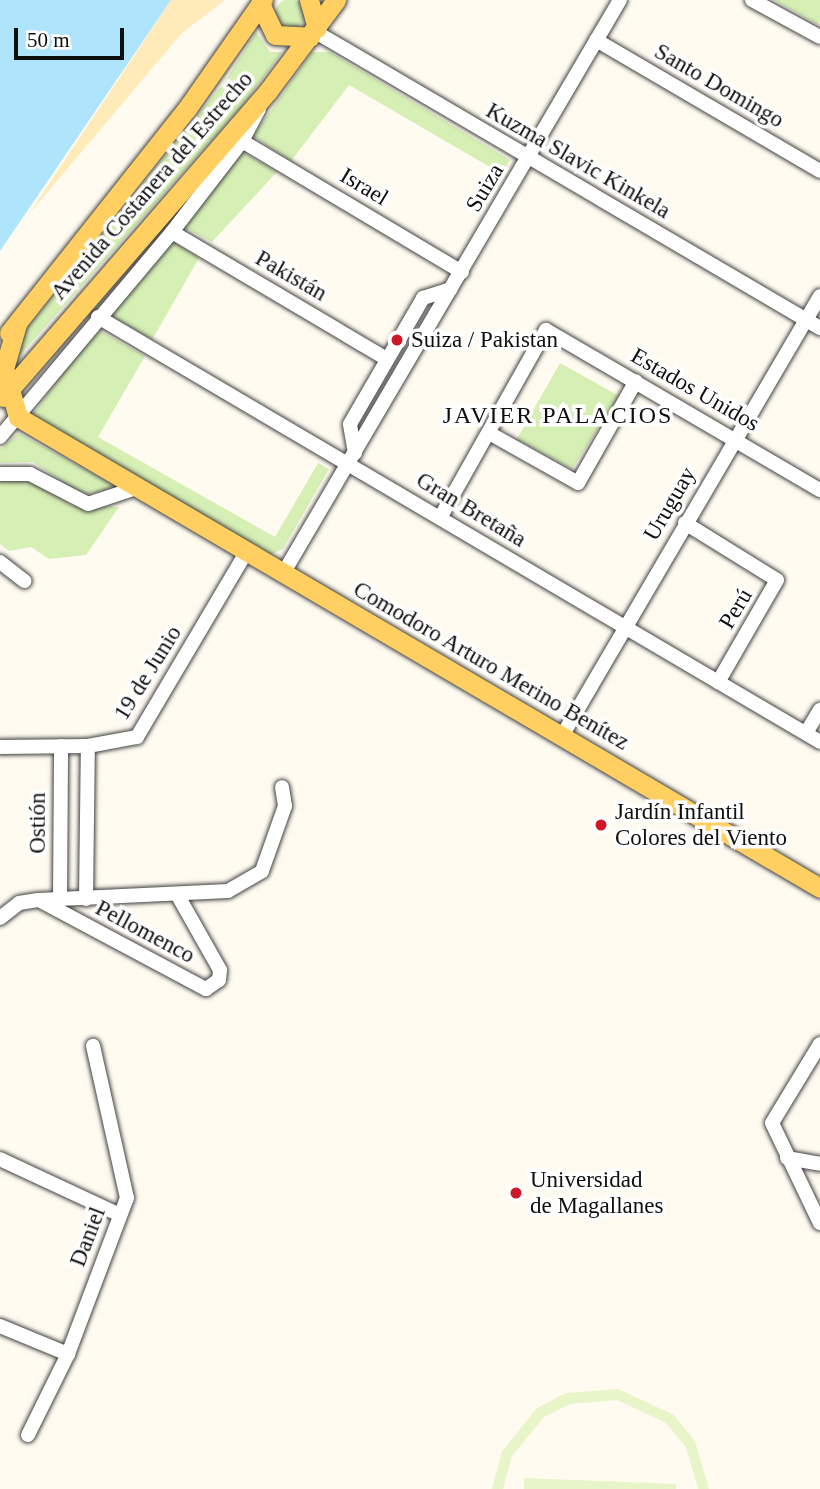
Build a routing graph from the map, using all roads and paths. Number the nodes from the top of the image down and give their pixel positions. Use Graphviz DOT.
graph roads {
  1 [pos="309,0"];
  2 [pos="336,0"];
  3 [pos="620,0"];
  4 [pos="752,0"];
  5 [pos="262,2"];
  6 [pos="314,32"];
  7 [pos="820,37"];
  8 [pos="596,40"];
  9 [pos="268,91"];
  10 [pos="242,141"];
  11 [pos="528,159"];
  12 [pos="820,171"];
  13 [pos="172,232"];
  14 [pos="462,272"];
  15 [pos="451,289"];
  16 [pos="820,296"];
  17 [pos="98,317"];
  18 [pos="807,320"];
  19 [pos="17,324"];
  20 [pos="820,328"];
  21 [pos="0,345"];
  22 [pos="387,359"];
  23 [pos="636,381"];
  24 [pos="4,396"];
  25 [pos="18,417"];
  26 [pos="489,433"];
  27 [pos="0,438"];
  28 [pos="734,439"];
  29 [pos="352,458"];
  30 [pos="0,474"];
  31 [pos="136,488"];
  32 [pos="820,490"];
  33 [pos="439,518"];
  34 [pos="685,523"];
  35 [pos="247,551"];
  36 [pos="0,562"];
  37 [pos="284,572"];
  38 [pos="24,581"];
  39 [pos="625,627"];
  40 [pos="718,682"];
  41 [pos="820,710"];
  42 [pos="806,733"];
  43 [pos="562,736"];
  44 [pos="820,742"];
  45 [pos="61,746"];
  46 [pos="88,746"];
  47 [pos="0,747"];
  48 [pos="282,787"];
  49 [pos="820,888"];
  50 [pos="177,894"];
  51 [pos="86,899"];
  52 [pos="38,900"];
  53 [pos="60,900"];
  54 [pos="0,918"];
  55 [pos="820,1044"];
  56 [pos="93,1046"];
  57 [pos="0,1158"];
  58 [pos="787,1158"];
  59 [pos="820,1164"];
  60 [pos="120,1215"];
  61 [pos="820,1223"];
  62 [pos="0,1326"];
  63 [pos="68,1354"];
  64 [pos="28,1435"];
  1 -- 6 [label="main road"];
  2 -- 6 [label="main road, Avenida Costanera del Estrecho"];
  3 -- 8 [label="street, Suiza"];
  4 -- 7 [label="street"];
  5 -- 6 [label="main road"];
  5 -- 19 [label="main road, Avenida Costanera del Estrecho"];
  6 -- 9 [label="main road, Avenida Costanera del Estrecho"];
  6 -- 11 [label="street, Kuzma Slavic Kinkela"];
  8 -- 11 [label="street, Suiza"];
  8 -- 12 [label="street, Santo Domingo"];
  9 -- 10 [label="street"];
  9 -- 24 [label="main road, Avenida Costanera del Estrecho"];
  10 -- 13 [label="street"];
  10 -- 14 [label="street, Israel"];
  11 -- 14 [label="street, Suiza"];
  11 -- 18 [label="street, Kuzma Slavic Kinkela"];
  13 -- 17 [label="street"];
  13 -- 22 [label="street, Pakistán"];
  14 -- 15 [label="street, Suiza"];
  15 -- 22 [label="street"];
  15 -- 29 [label="street, Suiza"];
  16 -- 18 [label="street, Uruguay"];
  17 -- 25 [label="street"];
  17 -- 29 [label="street, Gran Bretaña"];
  18 -- 20 [label="street, Kuzma Slavic Kinkela"];
  18 -- 28 [label="street, Uruguay"];
  19 -- 21 [label="main road, Avenida Costanera del Estrecho"];
  19 -- 24 [label="main road"];
  22 -- 29 [label="street"];
  23 -- 26 [label="street"];
  23 -- 26 [label="street, Estados Unidos"];
  23 -- 28 [label="street, Estados Unidos"];
  24 -- 25 [label="main road"];
  25 -- 27 [label="street"];
  25 -- 31 [label="main road, Comodoro Arturo Merino Benítez"];
  26 -- 33 [label="street"];
  28 -- 32 [label="street, Estados Unidos"];
  28 -- 34 [label="street, Uruguay"];
  29 -- 33 [label="street, Gran Bretaña"];
  29 -- 37 [label="street, Suiza"];
  30 -- 31 [label="street"];
  31 -- 35 [label="main road, Comodoro Arturo Merino Benítez"];
  33 -- 39 [label="street, Gran Bretaña"];
  34 -- 39 [label="street, Uruguay"];
  34 -- 40 [label="street, Perú"];
  35 -- 37 [label="main road, Comodoro Arturo Merino Benítez"];
  35 -- 46 [label="street, 19 de Junio"];
  36 -- 38 [label="street"];
  37 -- 43 [label="main road, Comodoro Arturo Merino Benítez"];
  39 -- 40 [label="street, Gran Bretaña"];
  39 -- 43 [label="street, Uruguay"];
  40 -- 42 [label="street, Gran Bretaña"];
  41 -- 42 [label="street"];
  42 -- 44 [label="street, Gran Bretaña"];
  43 -- 49 [label="main road, Comodoro Arturo Merino Benítez"];
  45 -- 46 [label="street, 19 de Junio"];
  45 -- 47 [label="street, 19 de Junio"];
  45 -- 53 [label="street, Ostión"];
  46 -- 51 [label="street"];
  48 -- 50 [label="street, Pellomenco"];
  50 -- 51 [label="street, Pellomenco"];
  50 -- 52 [label="street, Pellomenco"];
  51 -- 53 [label="street, Pellomenco"];
  52 -- 53 [label="street, Pellomenco"];
  52 -- 54 [label="street, Pellomenco"];
  55 -- 58 [label="street"];
  56 -- 60 [label="street, Daniel"];
  57 -- 60 [label="street"];
  58 -- 59 [label="street"];
  58 -- 61 [label="street"];
  60 -- 63 [label="street, Daniel"];
  62 -- 63 [label="street"];
  63 -- 64 [label="street, Daniel"];
}
